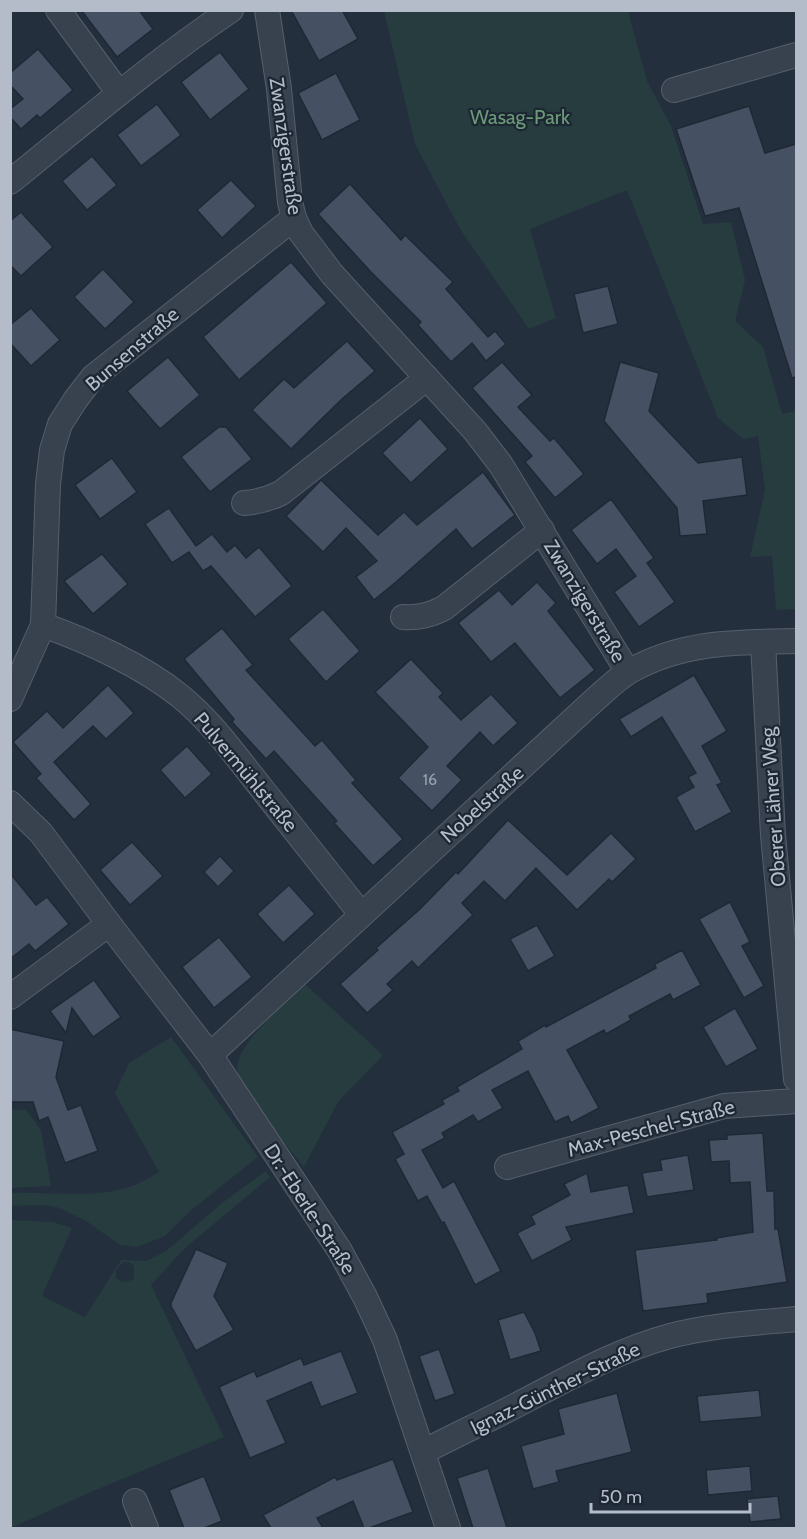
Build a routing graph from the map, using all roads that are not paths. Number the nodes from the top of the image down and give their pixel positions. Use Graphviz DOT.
graph roads {
  1 [pos="58,10"];
  2 [pos="231,10"];
  3 [pos="267,10"];
  4 [pos="796,55"];
  5 [pos="674,90"];
  6 [pos="119,93"];
  7 [pos="10,182"];
  8 [pos="294,218"];
  9 [pos="427,378"];
  10 [pos="244,503"];
  11 [pos="542,530"];
  12 [pos="403,617"];
  13 [pos="43,625"];
  14 [pos="796,641"];
  15 [pos="763,642"];
  16 [pos="628,672"];
  17 [pos="10,699"];
  18 [pos="10,803"];
  19 [pos="361,914"];
  20 [pos="108,924"];
  21 [pos="10,997"];
  22 [pos="210,1055"];
  23 [pos="796,1079"];
  24 [pos="796,1101"];
  25 [pos="507,1167"];
  26 [pos="796,1319"];
  27 [pos="423,1452"];
  28 [pos="135,1501"];
  29 [pos="146,1528"];
  30 [pos="448,1528"];
  1 -- 6 [label="street"];
  2 -- 6 [label="street"];
  3 -- 8 [label="street, Zwanzigerstraße"];
  4 -- 5 [label="street"];
  6 -- 7 [label="street"];
  8 -- 9 [label="street, Zwanzigerstraße"];
  8 -- 13 [label="street, Bunsenstraße"];
  9 -- 10 [label="street"];
  9 -- 11 [label="street, Zwanzigerstraße"];
  11 -- 12 [label="street, Zwanzigerstraße"];
  11 -- 16 [label="street, Zwanzigerstraße"];
  13 -- 17 [label="street, Bunsenstraße"];
  13 -- 19 [label="street, Pulvermühlstraße"];
  14 -- 15 [label="street, Nobelstraße"];
  15 -- 16 [label="street, Nobelstraße"];
  15 -- 23 [label="street, Oberer Lährer Weg"];
  16 -- 19 [label="street, Nobelstraße"];
  18 -- 20 [label="street, Dr.-Eberle-Straße"];
  19 -- 22 [label="street, Nobelstraße"];
  20 -- 21 [label="street"];
  20 -- 22 [label="street, Dr.-Eberle-Straße"];
  22 -- 27 [label="street, Dr.-Eberle-Straße"];
  24 -- 25 [label="street, Max-Peschel-Straße"];
  26 -- 27 [label="street, Ignaz-Günther-Straße"];
  27 -- 30 [label="street, Dr.-Eberle-Straße"];
  28 -- 29 [label="street"];
}
